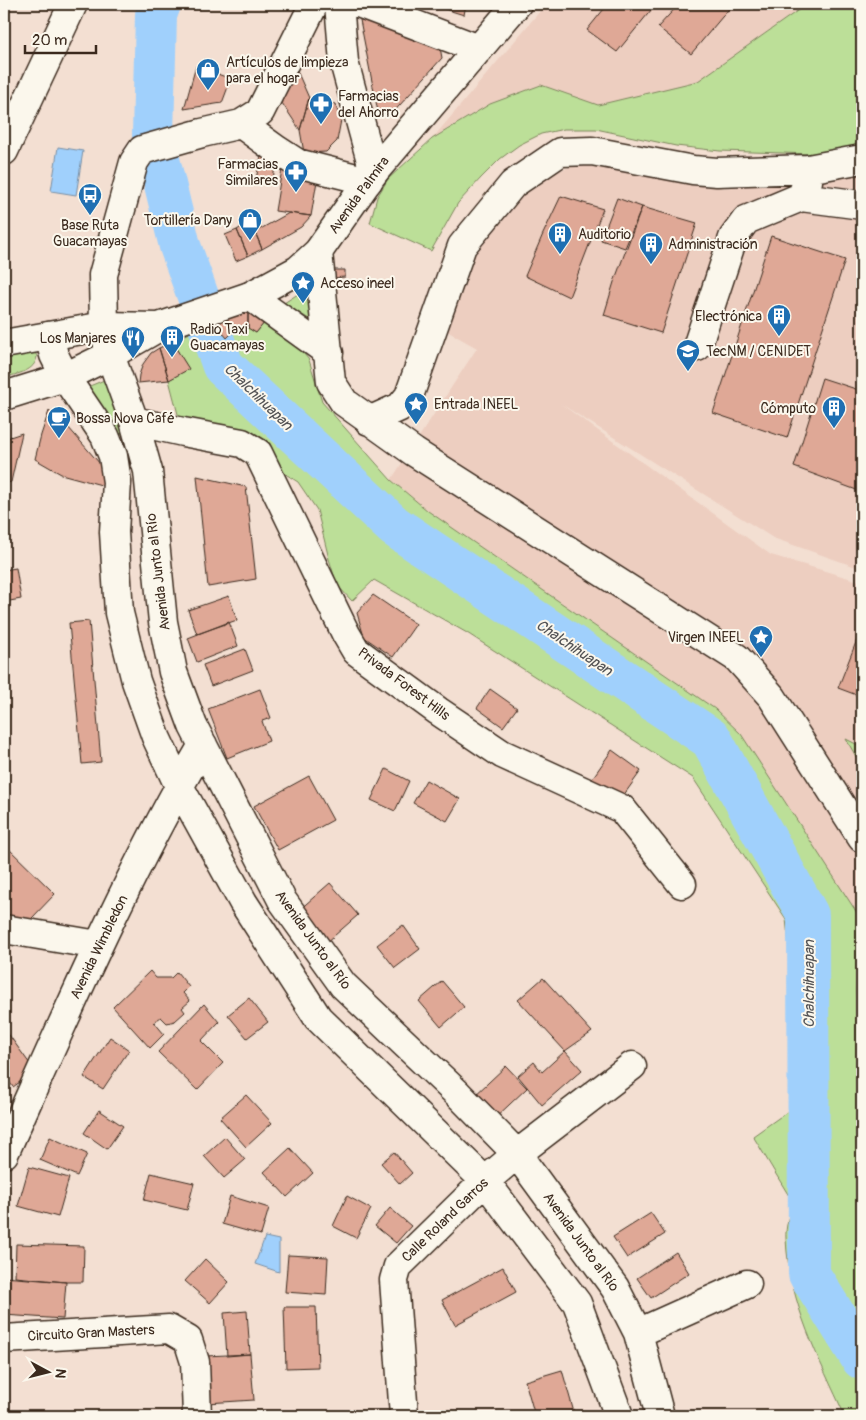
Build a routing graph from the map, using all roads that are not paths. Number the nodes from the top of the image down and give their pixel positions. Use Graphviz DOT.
graph roads {
  1 [pos="73,4"];
  2 [pos="314,4"];
  3 [pos="339,4"];
  4 [pos="361,4"];
  5 [pos="517,4"];
  6 [pos="479,49"];
  7 [pos="241,124"];
  8 [pos="4,151"];
  9 [pos="862,158"];
  10 [pos="808,169"];
  11 [pos="371,176"];
  12 [pos="801,197"];
  13 [pos="862,205"];
  14 [pos="318,252"];
  15 [pos="245,297"];
  16 [pos="167,324"];
  17 [pos="104,326"];
  18 [pos="49,336"];
  19 [pos="4,344"];
  20 [pos="697,347"];
  21 [pos="329,353"];
  22 [pos="110,355"];
  23 [pos="65,377"];
  24 [pos="4,396"];
  25 [pos="134,421"];
  26 [pos="369,421"];
  27 [pos="173,672"];
  28 [pos="136,681"];
  29 [pos="203,745"];
  30 [pos="179,786"];
  31 [pos="862,838"];
  32 [pos="682,884"];
  33 [pos="4,929"];
  34 [pos="98,945"];
  35 [pos="632,1066"];
  36 [pos="4,1154"];
  37 [pos="517,1154"];
  38 [pos="484,1181"];
  39 [pos="746,1284"];
  40 [pos="638,1333"];
  41 [pos="4,1338"];
  42 [pos="197,1416"];
  43 [pos="404,1416"];
  44 [pos="619,1416"];
  45 [pos="660,1416"];
  1 -- 8 [label="street"];
  2 -- 7 [label="street"];
  3 -- 11 [label="street"];
  4 -- 6 [label="street"];
  5 -- 6 [label="street, Avenida Palmira"];
  6 -- 11 [label="street, Avenida Palmira"];
  7 -- 11 [label="street"];
  7 -- 17 [label="street, Avenida Junto al Río"];
  9 -- 10 [label="street"];
  10 -- 12 [label="street"];
  10 -- 26 [label="street"];
  11 -- 14 [label="street, Avenida Palmira"];
  12 -- 13 [label="street"];
  12 -- 20 [label="street"];
  14 -- 15 [label="street, Avenida Palmira"];
  14 -- 21 [label="street"];
  15 -- 16 [label="street, Avenida Palmira"];
  15 -- 21 [label="street"];
  16 -- 17 [label="street"];
  16 -- 22 [label="street"];
  17 -- 18 [label="street"];
  17 -- 22 [label="street, Avenida Junto al Río"];
  18 -- 19 [label="street"];
  18 -- 23 [label="street"];
  21 -- 26 [label="street"];
  22 -- 23 [label="street"];
  22 -- 25 [label="street, Avenida Junto al Río"];
  23 -- 24 [label="street"];
  23 -- 28 [label="street"];
  25 -- 27 [label="street, Avenida Junto al Río"];
  25 -- 32 [label="street, Privada Forest Hills"];
  26 -- 31 [label="street"];
  27 -- 28 [label="street"];
  27 -- 29 [label="street, Avenida Junto al Río"];
  28 -- 30 [label="street"];
  29 -- 30 [label="street, Avenida Wimbledon"];
  29 -- 37 [label="street, Avenida Junto al Río"];
  30 -- 34 [label="street, Avenida Wimbledon"];
  30 -- 38 [label="street"];
  33 -- 34 [label="street"];
  34 -- 36 [label="street, Avenida Wimbledon"];
  35 -- 37 [label="street, Calle Roland Garros"];
  37 -- 38 [label="street, Calle Roland Garros"];
  37 -- 40 [label="street, Avenida Junto al Río"];
  38 -- 43 [label="street, Calle Roland Garros"];
  38 -- 44 [label="street"];
  39 -- 40 [label="street"];
  40 -- 45 [label="street, Avenida Junto al Río"];
  41 -- 42 [label="street, Circuito Gran Masters"];
}
